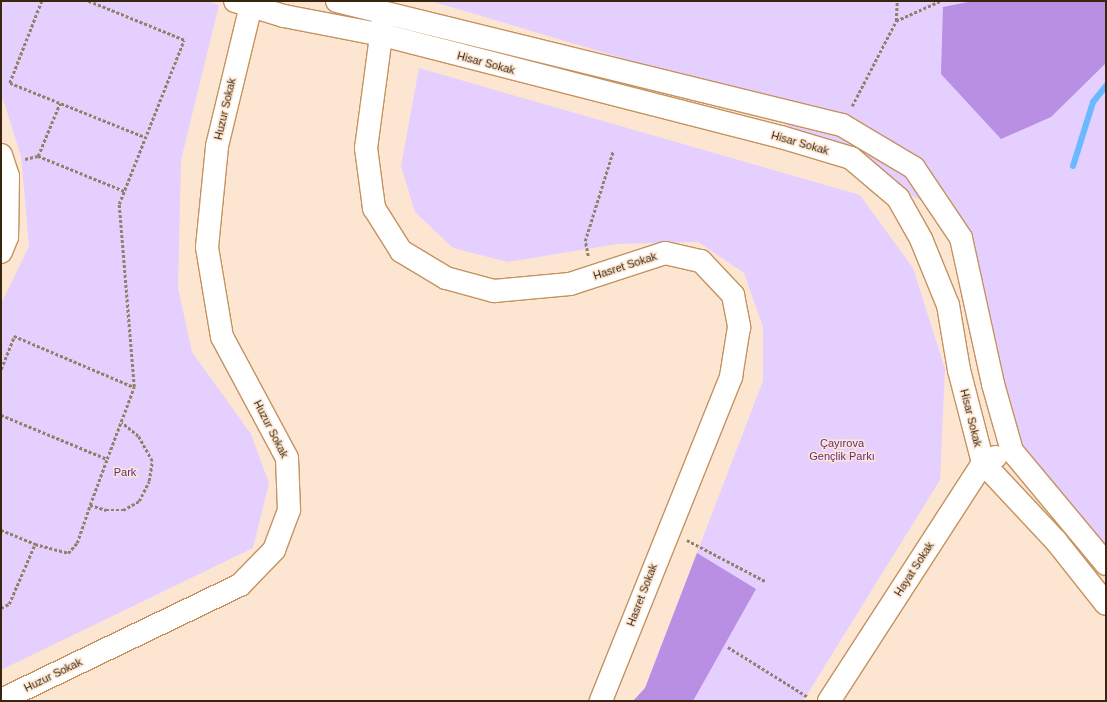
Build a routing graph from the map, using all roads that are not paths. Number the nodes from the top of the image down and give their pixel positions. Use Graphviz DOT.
graph roads {
  1 [pos="337,1"];
  2 [pos="246,3"];
  3 [pos="383,12"];
  4 [pos="383,35"];
  5 [pos="2,160"];
  6 [pos="1,252"];
  7 [pos="1012,451"];
  8 [pos="983,463"];
  9 [pos="1106,564"];
  10 [pos="1106,604"];
  11 [pos="1,700"];
  12 [pos="601,701"];
  13 [pos="829,701"];
  1 -- 3 [label="street"];
  2 -- 4 [label="street, Hisar Sokak"];
  2 -- 11 [label="street, Huzur Sokak"];
  3 -- 4 [label="street, Hasret Sokak"];
  3 -- 7 [label="street"];
  4 -- 8 [label="street, Hisar Sokak"];
  4 -- 12 [label="street, Hasret Sokak"];
  5 -- 6 [label="street"];
  7 -- 8 [label="street"];
  7 -- 9 [label="street"];
  8 -- 10 [label="street, Hisar Sokak"];
  8 -- 13 [label="street, Hayat Sokak"];
}
